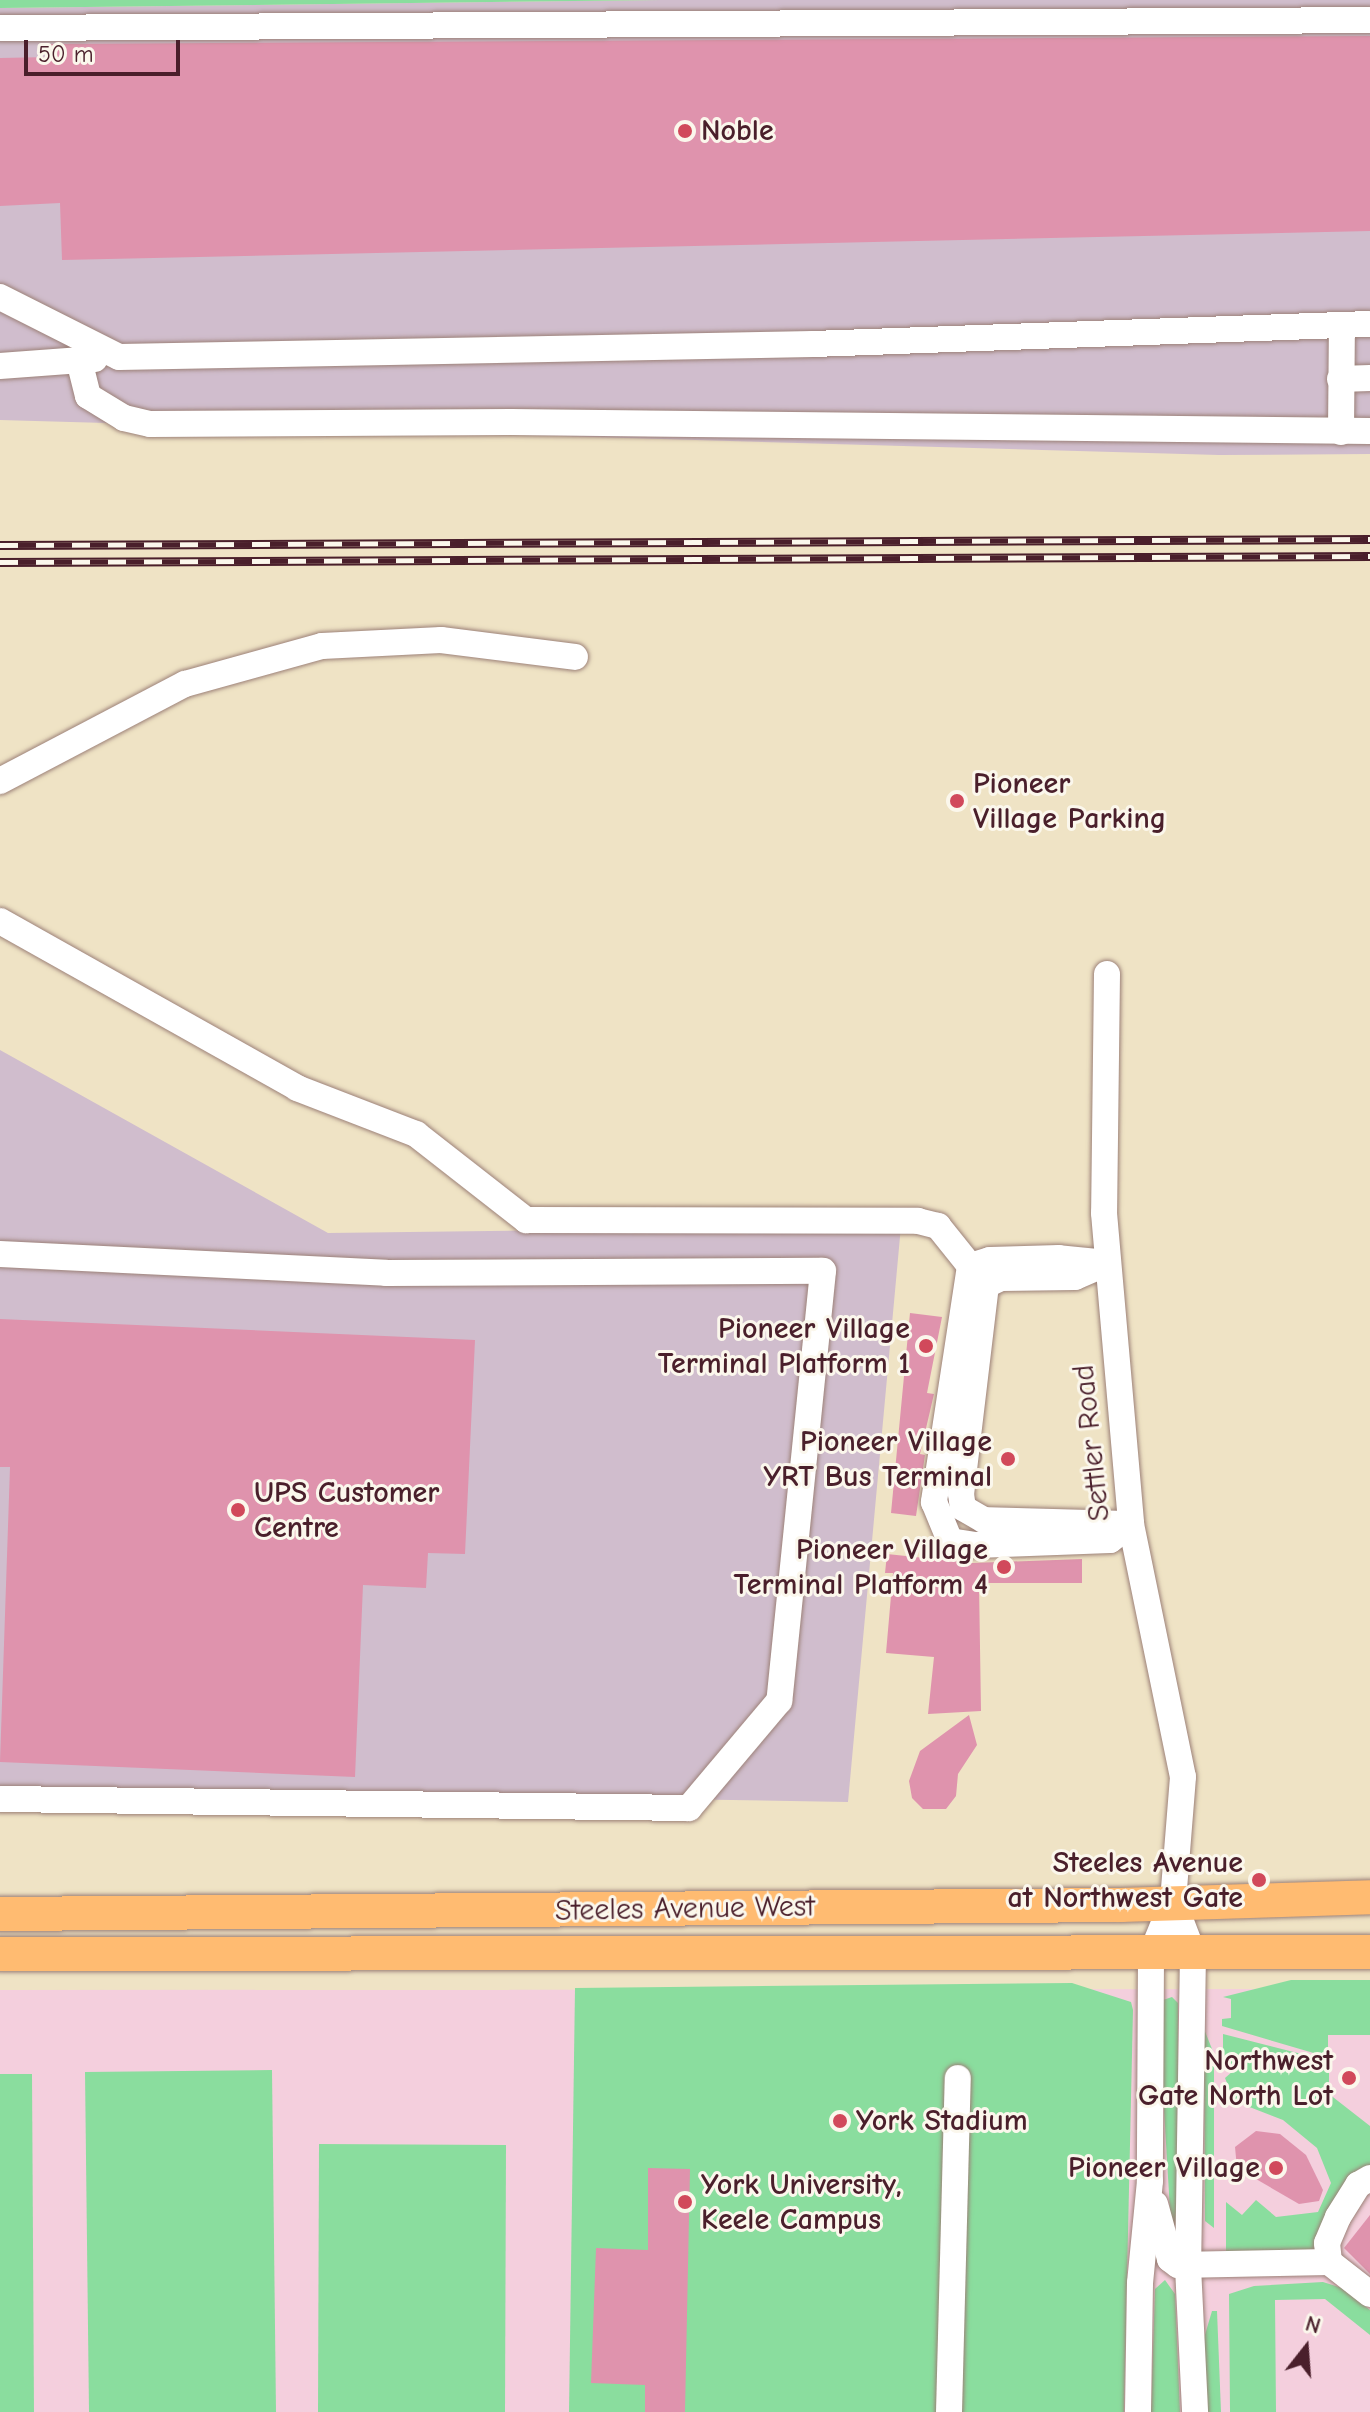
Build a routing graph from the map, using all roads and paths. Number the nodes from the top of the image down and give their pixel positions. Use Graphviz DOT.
graph roads {
  1 [pos="1370,20"];
  2 [pos="0,28"];
  3 [pos="0,297"];
  4 [pos="1370,324"];
  5 [pos="1342,325"];
  6 [pos="119,357"];
  7 [pos="79,360"];
  8 [pos="7,361"];
  9 [pos="1370,378"];
  10 [pos="1340,379"];
  11 [pos="1370,431"];
  12 [pos="1341,432"];
  13 [pos="575,657"];
  14 [pos="0,781"];
  15 [pos="0,921"];
  16 [pos="1107,974"];
  17 [pos="0,1254"];
  18 [pos="1107,1263"];
  19 [pos="970,1266"];
  20 [pos="1131,1524"];
  21 [pos="0,1799"];
  22 [pos="1370,1897"];
  23 [pos="1173,1901"];
  24 [pos="0,1914"];
  25 [pos="1370,1952"];
  26 [pos="1193,1953"];
  27 [pos="0,1954"];
  28 [pos="1151,1955"];
  29 [pos="958,2078"];
  30 [pos="1370,2178"];
  31 [pos="1150,2181"];
  32 [pos="1329,2262"];
  33 [pos="1188,2267"];
  34 [pos="1370,2294"];
  35 [pos="949,2412"];
  36 [pos="1138,2412"];
  37 [pos="1195,2412"];
  1 -- 2 [label="street"];
  3 -- 6 [label="street"];
  4 -- 5 [label="street"];
  5 -- 6 [label="street"];
  5 -- 10 [label="street"];
  6 -- 7 [label="street"];
  7 -- 8 [label="street"];
  7 -- 12 [label="street"];
  9 -- 10 [label="street"];
  10 -- 12 [label="street"];
  11 -- 12 [label="street"];
  13 -- 14 [label="street"];
  15 -- 19 [label="street"];
  16 -- 18 [label="street, Settler Road"];
  17 -- 21 [label="street"];
  18 -- 19 [label="street"];
  18 -- 20 [label="street, Settler Road"];
  18 -- 20 [label="street"];
  19 -- 20 [label="street"];
  20 -- 23 [label="street, Settler Road"];
  22 -- 23 [label="main road, Steeles Avenue West"];
  23 -- 24 [label="main road, Steeles Avenue West"];
  23 -- 26 [label="street"];
  23 -- 28 [label="street"];
  25 -- 26 [label="main road, Steeles Avenue West"];
  26 -- 28 [label="main road, Steeles Avenue West"];
  26 -- 33 [label="street"];
  27 -- 28 [label="main road, Steeles Avenue West"];
  28 -- 31 [label="street"];
  29 -- 35 [label="street"];
  30 -- 32 [label="street"];
  31 -- 33 [label="street"];
  31 -- 36 [label="street"];
  32 -- 33 [label="street"];
  32 -- 34 [label="street"];
  33 -- 37 [label="street"];
}
